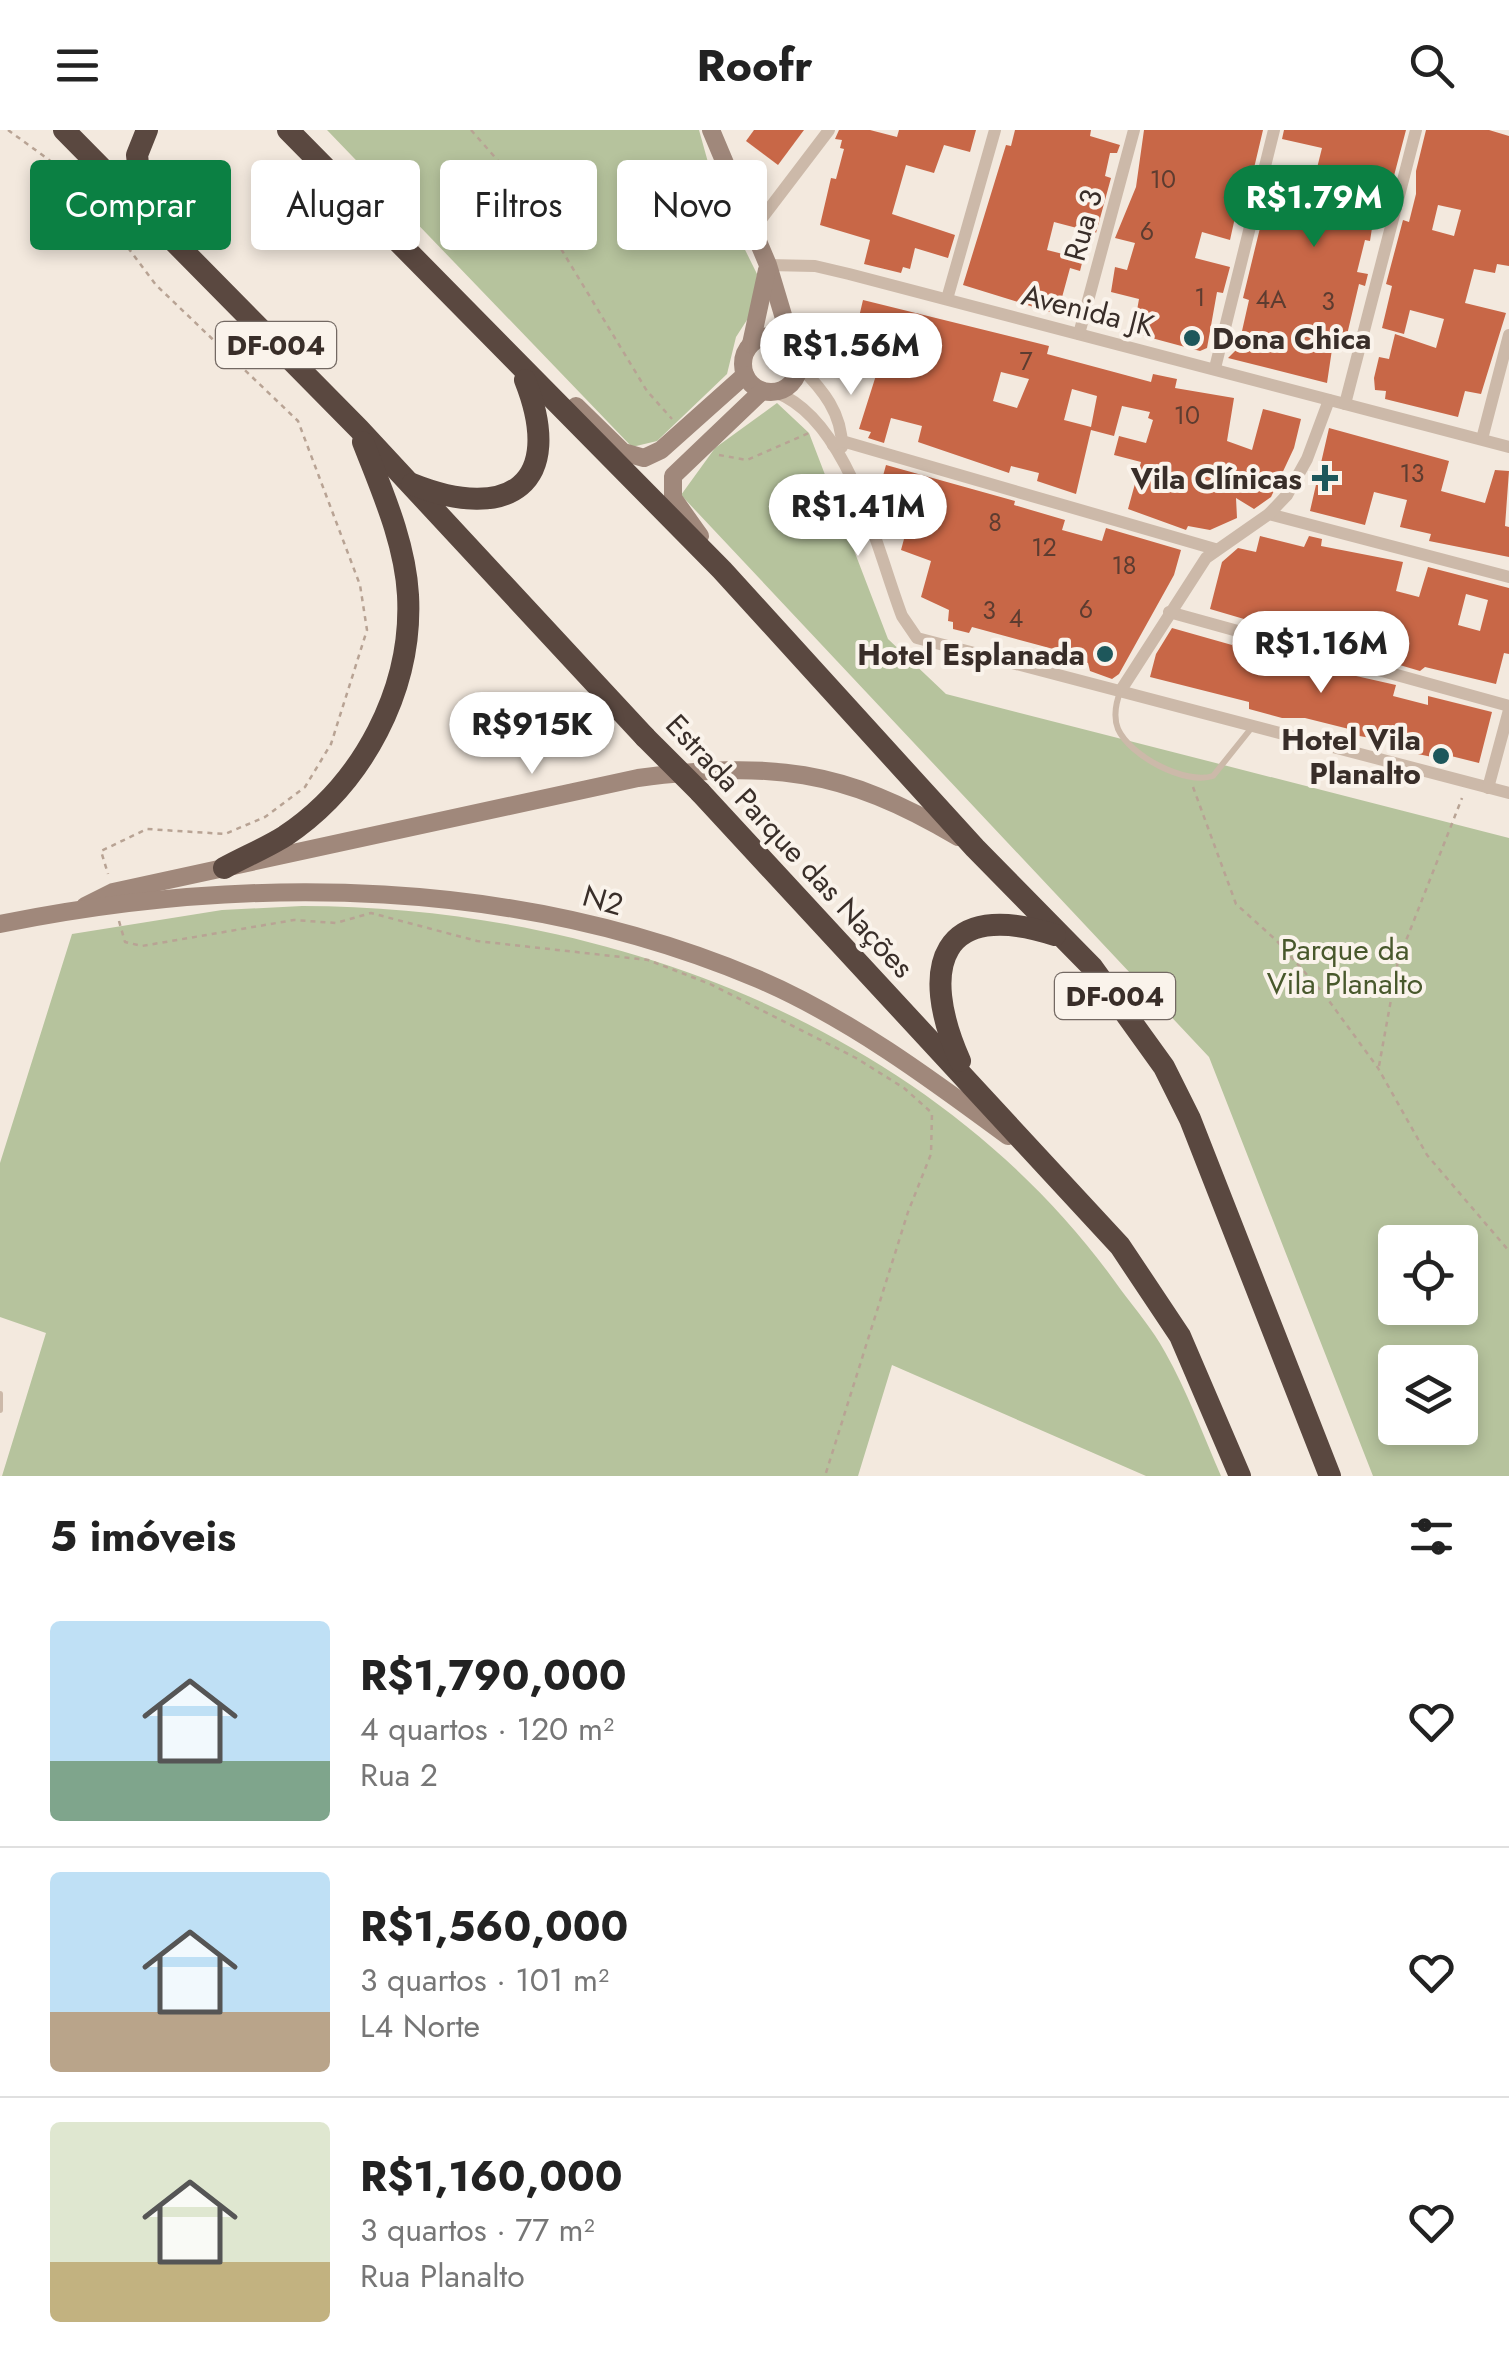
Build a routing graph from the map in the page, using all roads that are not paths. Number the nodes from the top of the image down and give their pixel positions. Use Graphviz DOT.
graph roads {
  1 [pos="64,130"];
  2 [pos="147,130"];
  3 [pos="288,130"];
  4 [pos="711,130"];
  5 [pos="829,130"];
  6 [pos="995,130"];
  7 [pos="1134,130"];
  8 [pos="1274,130"];
  9 [pos="1416,130"];
  10 [pos="94,160"];
  11 [pos="138,160"];
  12 [pos="724,160"];
  13 [pos="767,212"];
  14 [pos="182,250"];
  15 [pos="762,250"];
  16 [pos="768,264"];
  17 [pos="947,299"];
  18 [pos="1080,334"];
  19 [pos="1509,335"];
  20 [pos="751,344"];
  21 [pos="792,345"];
  22 [pos="520,367"];
  23 [pos="800,367"];
  24 [pos="1216,368"];
  25 [pos="745,375"];
  26 [pos="768,392"];
  27 [pos="1330,400"];
  28 [pos="1345,404"];
  29 [pos="358,430"];
  30 [pos="1482,439"];
  31 [pos="839,447"];
  32 [pos="1509,447"];
  33 [pos="407,482"];
  34 [pos="1269,514"];
  35 [pos="1215,549"];
  36 [pos="722,570"];
  37 [pos="1509,577"];
  38 [pos="1170,612"];
  39 [pos="1121,690"];
  40 [pos="1509,708"];
  41 [pos="1254,725"];
  42 [pos="1488,788"];
  43 [pos="1509,794"];
  44 [pos="975,848"];
  45 [pos="224,868"];
  46 [pos="83,908"];
  47 [pos="0,924"];
  48 [pos="1058,936"];
  49 [pos="968,1078"];
  50 [pos="1049,1166"];
  51 [pos="0,1394"];
  52 [pos="0,1410"];
  53 [pos="1240,1476"];
  54 [pos="1330,1476"];
  1 -- 10 [label="highway, Estrada Parque das Nações / DF-004"];
  2 -- 11 [label="highway"];
  3 -- 22 [label="highway, DF-004"];
  4 -- 12 [label="main road"];
  5 -- 13 [label="street"];
  6 -- 17 [label="street"];
  7 -- 18 [label="street, Rua 3"];
  8 -- 24 [label="street"];
  9 -- 28 [label="street"];
  14 -- 29 [label="highway, Estrada Parque das Nações / DF-004"];
  15 -- 16 [label="main road"];
  16 -- 17 [label="street, Avenida JK"];
  16 -- 20 [label="main road"];
  16 -- 21 [label="main road"];
  17 -- 18 [label="street, Avenida JK"];
  18 -- 24 [label="street, Avenida JK"];
  19 -- 30 [label="street"];
  20 -- 21 [label="main road"];
  20 -- 25 [label="main road"];
  21 -- 23 [label="main road"];
  22 -- 25 [label="main road"];
  22 -- 33 [label="highway"];
  22 -- 36 [label="highway, DF-004"];
  23 -- 26 [label="main road"];
  23 -- 31 [label="street"];
  24 -- 27 [label="street, Avenida JK"];
  25 -- 26 [label="main road"];
  26 -- 31 [label="street"];
  26 -- 36 [label="main road"];
  27 -- 28 [label="street, Avenida JK"];
  27 -- 34 [label="street"];
  28 -- 30 [label="street, Avenida JK"];
  29 -- 33 [label="highway, Estrada Parque das Nações / DF-004"];
  29 -- 45 [label="highway"];
  30 -- 32 [label="street, Avenida JK"];
  31 -- 35 [label="street"];
  31 -- 39 [label="street"];
  33 -- 49 [label="highway, Estrada Parque das Nações / DF-004, bridge"];
  34 -- 35 [label="street"];
  34 -- 37 [label="street"];
  35 -- 38 [label="street"];
  36 -- 44 [label="highway, DF-004"];
  38 -- 39 [label="street"];
  38 -- 40 [label="street"];
  39 -- 41 [label="street"];
  39 -- 41 [label="lane"];
  40 -- 42 [label="street"];
  41 -- 42 [label="street"];
  42 -- 43 [label="street"];
  44 -- 45 [label="main road, N2"];
  44 -- 48 [label="highway, DF-004"];
  45 -- 46 [label="main road, N2"];
  46 -- 47 [label="main road, N2"];
  46 -- 50 [label="main road, N2"];
  48 -- 49 [label="highway"];
  48 -- 54 [label="highway, DF-004"];
  49 -- 50 [label="highway, Estrada Parque das Nações / DF-004"];
  50 -- 53 [label="highway, Estrada Parque das Nações / DF-004"];
  51 -- 52 [label="lane"];
}
